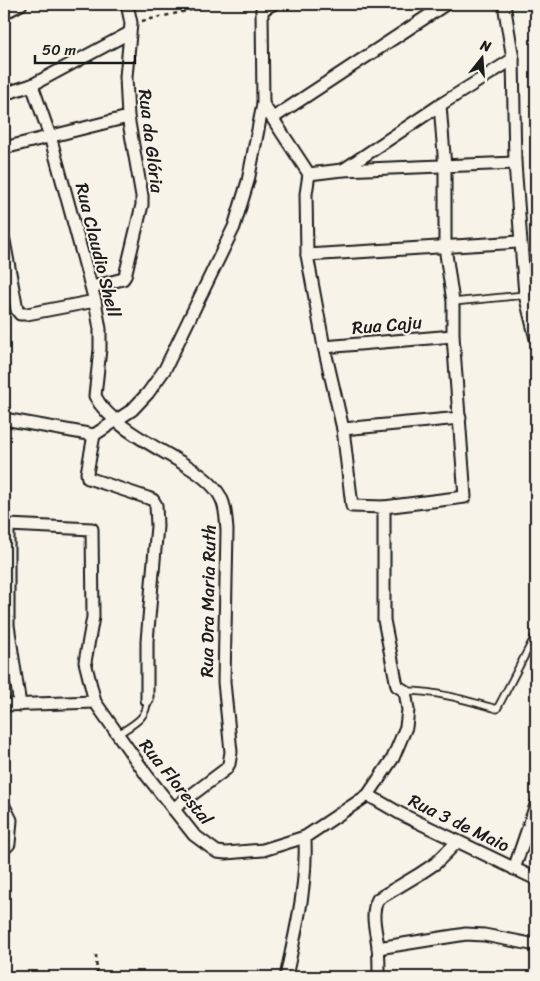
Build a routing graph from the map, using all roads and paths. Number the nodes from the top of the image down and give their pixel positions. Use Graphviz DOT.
graph roads {
  1 [pos="21,4"];
  2 [pos="127,4"];
  3 [pos="218,4"];
  4 [pos="273,4"];
  5 [pos="446,4"];
  6 [pos="504,4"];
  7 [pos="259,7"];
  8 [pos="4,13"];
  9 [pos="130,28"];
  10 [pos="513,59"];
  11 [pos="32,85"];
  12 [pos="4,94"];
  13 [pos="263,104"];
  14 [pos="440,105"];
  15 [pos="128,117"];
  16 [pos="272,118"];
  17 [pos="50,136"];
  18 [pos="4,148"];
  19 [pos="515,163"];
  20 [pos="445,167"];
  21 [pos="342,170"];
  22 [pos="309,174"];
  23 [pos="4,241"];
  24 [pos="520,242"];
  25 [pos="445,247"];
  26 [pos="306,255"];
  27 [pos="92,287"];
  28 [pos="524,295"];
  29 [pos="95,301"];
  30 [pos="453,302"];
  31 [pos="453,336"];
  32 [pos="536,338"];
  33 [pos="324,348"];
  34 [pos="460,418"];
  35 [pos="4,419"];
  36 [pos="116,421"];
  37 [pos="343,429"];
  38 [pos="94,435"];
  39 [pos="384,507"];
  40 [pos="6,524"];
  41 [pos="536,634"];
  42 [pos="401,688"];
  43 [pos="147,700"];
  44 [pos="95,702"];
  45 [pos="4,705"];
  46 [pos="20,705"];
  47 [pos="117,735"];
  48 [pos="368,795"];
  49 [pos="536,805"];
  50 [pos="4,806"];
  51 [pos="173,809"];
  52 [pos="305,838"];
  53 [pos="457,842"];
  54 [pos="4,849"];
  55 [pos="514,869"];
  56 [pos="536,879"];
  57 [pos="536,945"];
  58 [pos="378,948"];
  59 [pos="96,955"];
  60 [pos="97,977"];
  61 [pos="286,977"];
  62 [pos="379,977"];
  1 -- 8 [label="street"];
  2 -- 9 [label="street, Rua da Glória"];
  3 -- 9 [label="path"];
  4 -- 7 [label="lane"];
  5 -- 16 [label="street"];
  6 -- 10 [label="lane"];
  7 -- 13 [label="street"];
  9 -- 11 [label="street"];
  9 -- 15 [label="street, Rua da Glória"];
  10 -- 14 [label="street"];
  10 -- 19 [label="street"];
  11 -- 12 [label="street"];
  11 -- 17 [label="street, Rua Claudio Shell"];
  13 -- 16 [label="street"];
  13 -- 36 [label="street"];
  14 -- 20 [label="street"];
  14 -- 21 [label="street"];
  15 -- 17 [label="street"];
  15 -- 27 [label="street, Rua da Glória"];
  16 -- 22 [label="street"];
  17 -- 18 [label="street"];
  17 -- 27 [label="street, Rua Claudio Shell"];
  19 -- 20 [label="street"];
  19 -- 24 [label="street"];
  20 -- 21 [label="street"];
  20 -- 25 [label="street"];
  21 -- 22 [label="street"];
  22 -- 26 [label="street"];
  23 -- 29 [label="street"];
  24 -- 25 [label="street"];
  24 -- 28 [label="street"];
  25 -- 26 [label="street"];
  25 -- 30 [label="street"];
  26 -- 33 [label="street"];
  27 -- 29 [label="street, Rua Claudio Shell"];
  28 -- 30 [label="lane"];
  28 -- 32 [label="street"];
  29 -- 36 [label="street, Rua Claudio Shell"];
  30 -- 31 [label="street"];
  31 -- 33 [label="street, Rua Caju"];
  31 -- 34 [label="street"];
  33 -- 37 [label="street"];
  34 -- 37 [label="street"];
  34 -- 39 [label="street"];
  35 -- 38 [label="street"];
  36 -- 38 [label="street"];
  36 -- 51 [label="street, Rua Dra Maria Ruth"];
  37 -- 39 [label="street"];
  38 -- 43 [label="street"];
  39 -- 42 [label="street, Rua Florestal"];
  40 -- 44 [label="street, Rua Florestal"];
  40 -- 46 [label="street"];
  41 -- 42 [label="lane"];
  42 -- 48 [label="street, Rua Florestal"];
  43 -- 47 [label="lane"];
  44 -- 46 [label="street"];
  44 -- 47 [label="street, Rua Florestal"];
  45 -- 46 [label="street"];
  47 -- 51 [label="street, Rua Florestal"];
  48 -- 52 [label="street, Rua Florestal"];
  48 -- 53 [label="street, Rua 3 de Maio"];
  49 -- 55 [label="street"];
  50 -- 54 [label="street"];
  51 -- 52 [label="street, Rua Florestal"];
  52 -- 61 [label="street"];
  53 -- 55 [label="street, Rua 3 de Maio"];
  53 -- 58 [label="street"];
  55 -- 56 [label="street, Rua 3 de Maio"];
  57 -- 58 [label="street"];
  58 -- 62 [label="street"];
  59 -- 60 [label="path"];
}
